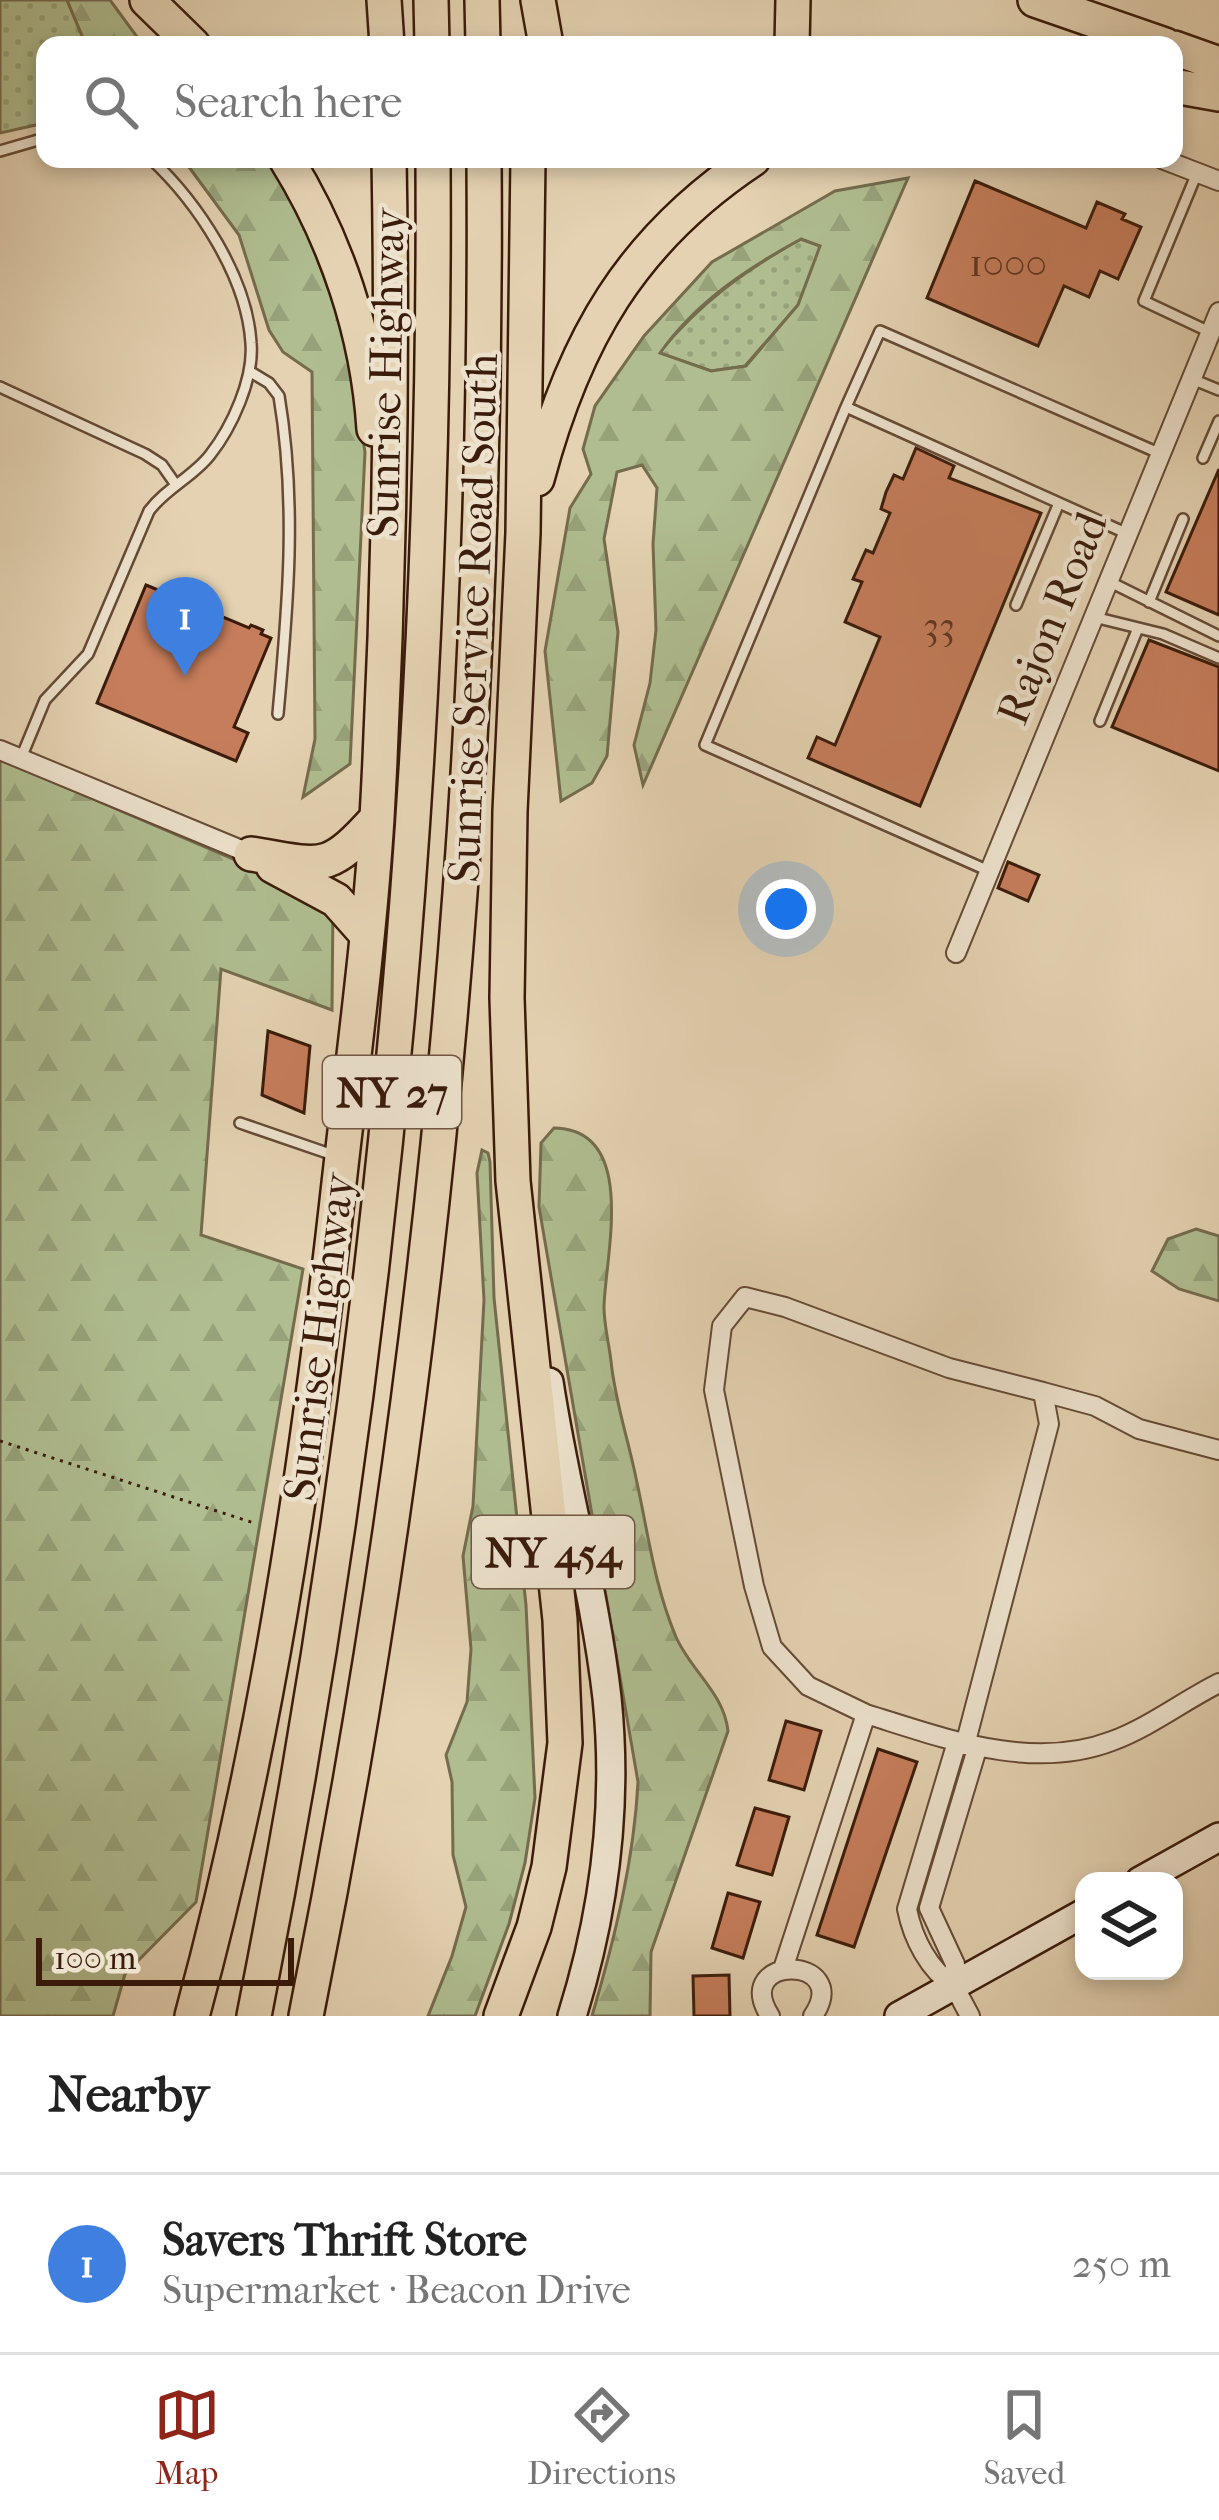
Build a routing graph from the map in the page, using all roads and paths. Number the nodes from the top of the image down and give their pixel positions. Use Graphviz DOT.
graph roads {
  1 [pos="147,0"];
  2 [pos="384,0"];
  3 [pos="431,0"];
  4 [pos="482,0"];
  5 [pos="526,0"];
  6 [pos="538,0"];
  7 [pos="793,0"];
  8 [pos="1035,0"];
  9 [pos="185,36"];
  10 [pos="386,36"];
  11 [pos="432,36"];
  12 [pos="482,36"];
  13 [pos="526,36"];
  14 [pos="544,36"];
  15 [pos="792,36"];
  16 [pos="1139,36"];
  17 [pos="1183,51"];
  18 [pos="1219,64"];
  19 [pos="1183,88"];
  20 [pos="1219,94"];
  21 [pos="36,141"];
  22 [pos="0,151"];
  23 [pos="1183,167"];
  24 [pos="158,168"];
  25 [pos="291,168"];
  26 [pos="389,168"];
  27 [pos="433,168"];
  28 [pos="484,168"];
  29 [pos="528,168"];
  30 [pos="741,168"];
  31 [pos="1198,173"];
  32 [pos="1219,181"];
  33 [pos="1219,313"];
  34 [pos="1215,334"];
  35 [pos="249,370"];
  36 [pos="1192,379"];
  37 [pos="3,389"];
  38 [pos="1219,390"];
  39 [pos="0,406"];
  40 [pos="846,407"];
  41 [pos="1219,421"];
  42 [pos="1161,454"];
  43 [pos="1203,458"];
  44 [pos="176,485"];
  45 [pos="1059,503"];
  46 [pos="1184,519"];
  47 [pos="523,533"];
  48 [pos="1128,534"];
  49 [pos="1108,581"];
  50 [pos="1149,602"];
  51 [pos="1016,605"];
  52 [pos="1094,617"];
  53 [pos="1138,628"];
  54 [pos="1219,636"];
  55 [pos="1219,658"];
  56 [pos="382,706"];
  57 [pos="278,714"];
  58 [pos="1100,721"];
  59 [pos="0,750"];
  60 [pos="21,758"];
  61 [pos="376,818"];
  62 [pos="250,854"];
  63 [pos="989,871"];
  64 [pos="367,935"];
  65 [pos="956,953"];
  66 [pos="511,1081"];
  67 [pos="240,1123"];
  68 [pos="342,1158"];
  69 [pos="1042,1392"];
  70 [pos="0,1442"];
  71 [pos="1219,1450"];
  72 [pos="254,1523"];
  73 [pos="1219,1683"];
  74 [pos="866,1714"];
  75 [pos="966,1746"];
  76 [pos="1219,1837"];
  77 [pos="1156,1872"];
  78 [pos="225,1894"];
  79 [pos="1075,1918"];
  80 [pos="783,1969"];
  81 [pos="954,1986"];
  82 [pos="192,2016"];
  83 [pos="204,2016"];
  84 [pos="254,2016"];
  85 [pos="306,2016"];
  86 [pos="501,2016"];
  87 [pos="572,2016"];
  88 [pos="770,2016"];
  89 [pos="813,2016"];
  90 [pos="899,2016"];
  91 [pos="970,2016"];
  1 -- 9 [label="highway"];
  2 -- 10 [label="highway"];
  3 -- 11 [label="highway"];
  4 -- 12 [label="highway"];
  5 -- 13 [label="highway"];
  6 -- 14 [label="highway"];
  7 -- 15 [label="highway"];
  8 -- 16 [label="highway"];
  17 -- 18 [label="highway"];
  19 -- 20 [label="highway"];
  21 -- 22 [label="lane"];
  23 -- 31 [label="street"];
  24 -- 35 [label="lane"];
  25 -- 56 [label="highway"];
  26 -- 56 [label="highway"];
  27 -- 84 [label="highway, Sunrise Highway / NY 27"];
  28 -- 85 [label="highway, NY 27"];
  29 -- 47 [label="highway, Sunrise Service Road South"];
  30 -- 47 [label="highway"];
  31 -- 32 [label="street"];
  31 -- 34 [label="lane"];
  33 -- 34 [label="street, Rajon Road"];
  34 -- 36 [label="street, Rajon Road"];
  35 -- 44 [label="lane"];
  35 -- 57 [label="lane"];
  36 -- 38 [label="lane"];
  36 -- 42 [label="street, Rajon Road"];
  37 -- 39 [label="lane"];
  37 -- 44 [label="lane"];
  40 -- 42 [label="lane"];
  40 -- 45 [label="lane"];
  40 -- 63 [label="lane"];
  41 -- 43 [label="lane"];
  42 -- 48 [label="street, Rajon Road"];
  44 -- 60 [label="lane"];
  45 -- 48 [label="lane"];
  45 -- 51 [label="lane"];
  46 -- 50 [label="lane"];
  47 -- 66 [label="highway, Sunrise Service Road South"];
  48 -- 49 [label="street, Rajon Road"];
  49 -- 50 [label="lane"];
  49 -- 52 [label="street, Rajon Road"];
  50 -- 54 [label="lane"];
  52 -- 53 [label="lane"];
  52 -- 63 [label="street, Rajon Road"];
  53 -- 55 [label="lane"];
  53 -- 58 [label="lane"];
  56 -- 61 [label="highway"];
  59 -- 60 [label="street"];
  60 -- 62 [label="street"];
  61 -- 62 [label="highway"];
  61 -- 64 [label="highway"];
  62 -- 64 [label="highway"];
  63 -- 65 [label="street, Rajon Road"];
  64 -- 68 [label="highway"];
  66 -- 86 [label="highway, NY 454"];
  66 -- 87 [label="main road"];
  67 -- 68 [label="lane"];
  68 -- 78 [label="highway"];
  69 -- 71 [label="street"];
  69 -- 74 [label="street"];
  69 -- 75 [label="street"];
  70 -- 72 [label="path"];
  73 -- 75 [label="street"];
  74 -- 75 [label="street"];
  74 -- 80 [label="street"];
  75 -- 81 [label="street"];
  76 -- 77 [label="main road"];
  78 -- 82 [label="highway"];
  78 -- 83 [label="main road"];
  79 -- 81 [label="main road"];
  80 -- 88 [label="street"];
  80 -- 89 [label="street"];
  81 -- 90 [label="main road"];
  81 -- 91 [label="street"];
}
